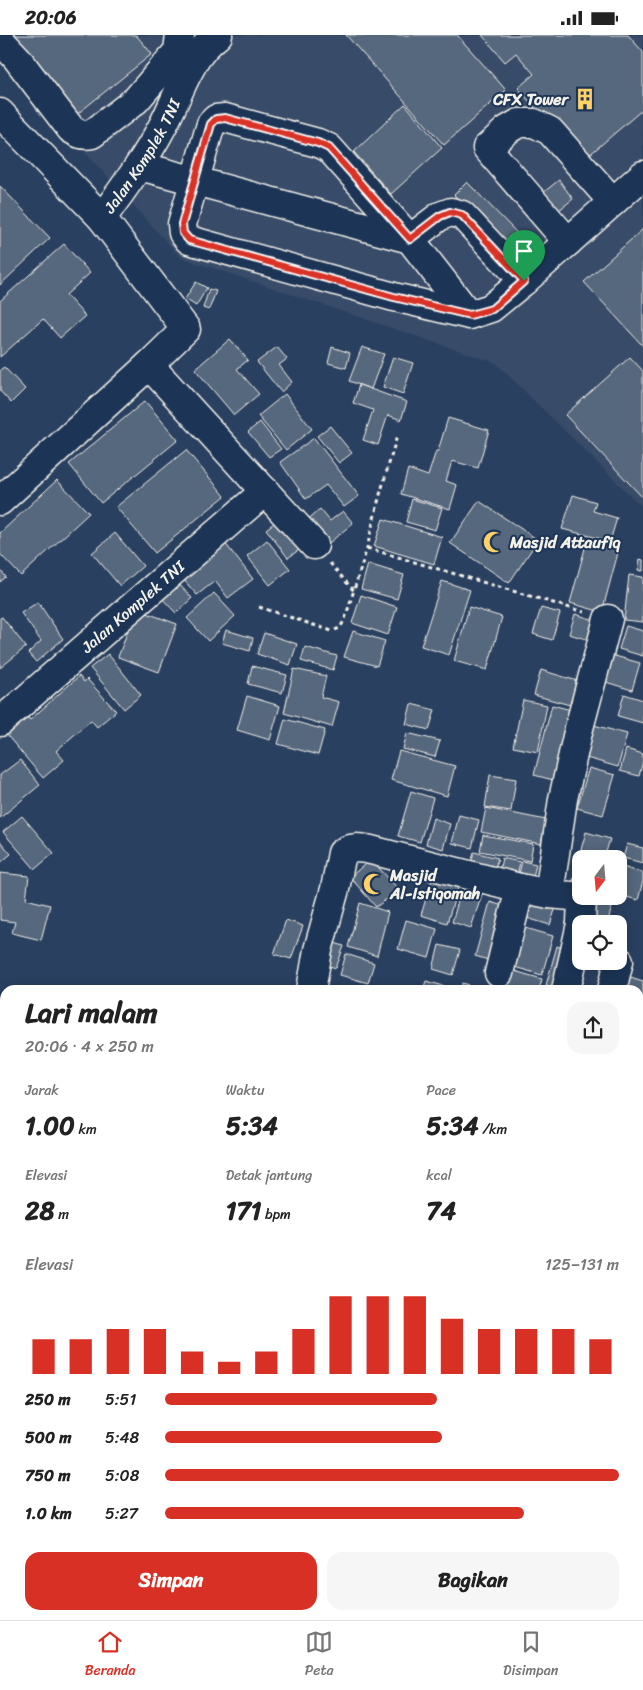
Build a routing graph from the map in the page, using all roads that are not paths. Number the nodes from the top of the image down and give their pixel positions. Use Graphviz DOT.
graph roads {
  1 [pos="180,35"];
  2 [pos="218,35"];
  3 [pos="0,40"];
  4 [pos="0,113"];
  5 [pos="140,166"];
  6 [pos="643,175"];
  7 [pos="194,180"];
  8 [pos="613,202"];
  9 [pos="102,218"];
  10 [pos="410,239"];
  11 [pos="568,243"];
  12 [pos="524,281"];
  13 [pos="470,315"];
  14 [pos="149,365"];
  15 [pos="264,491"];
  16 [pos="0,501"];
  17 [pos="314,545"];
  18 [pos="608,619"];
  19 [pos="0,722"];
  20 [pos="520,888"];
  21 [pos="549,894"];
  22 [pos="581,915"];
  23 [pos="572,964"];
  24 [pos="617,970"];
  25 [pos="499,973"];
  26 [pos="312,985"];
  27 [pos="567,985"];
  28 [pos="613,985"];
  1 -- 3 [label="street"];
  2 -- 5 [label="street, Jalan Komplek TNI"];
  4 -- 9 [label="street"];
  5 -- 7 [label="street"];
  5 -- 9 [label="street, Jalan Komplek TNI"];
  6 -- 8 [label="street"];
  7 -- 10 [label="street"];
  7 -- 10 [label="street"];
  7 -- 13 [label="street"];
  8 -- 11 [label="street"];
  8 -- 11 [label="street"];
  9 -- 14 [label="street, Jalan Komplek TNI"];
  10 -- 12 [label="street"];
  10 -- 13 [label="street"];
  11 -- 12 [label="street"];
  12 -- 13 [label="street"];
  14 -- 15 [label="street"];
  14 -- 16 [label="street, Jalan Komplek TNI"];
  15 -- 17 [label="street"];
  15 -- 19 [label="street, Jalan Komplek TNI"];
  18 -- 21 [label="street"];
  20 -- 21 [label="street"];
  20 -- 25 [label="street"];
  20 -- 26 [label="street"];
  21 -- 22 [label="street"];
  23 -- 27 [label="street"];
  24 -- 28 [label="street"];
}
